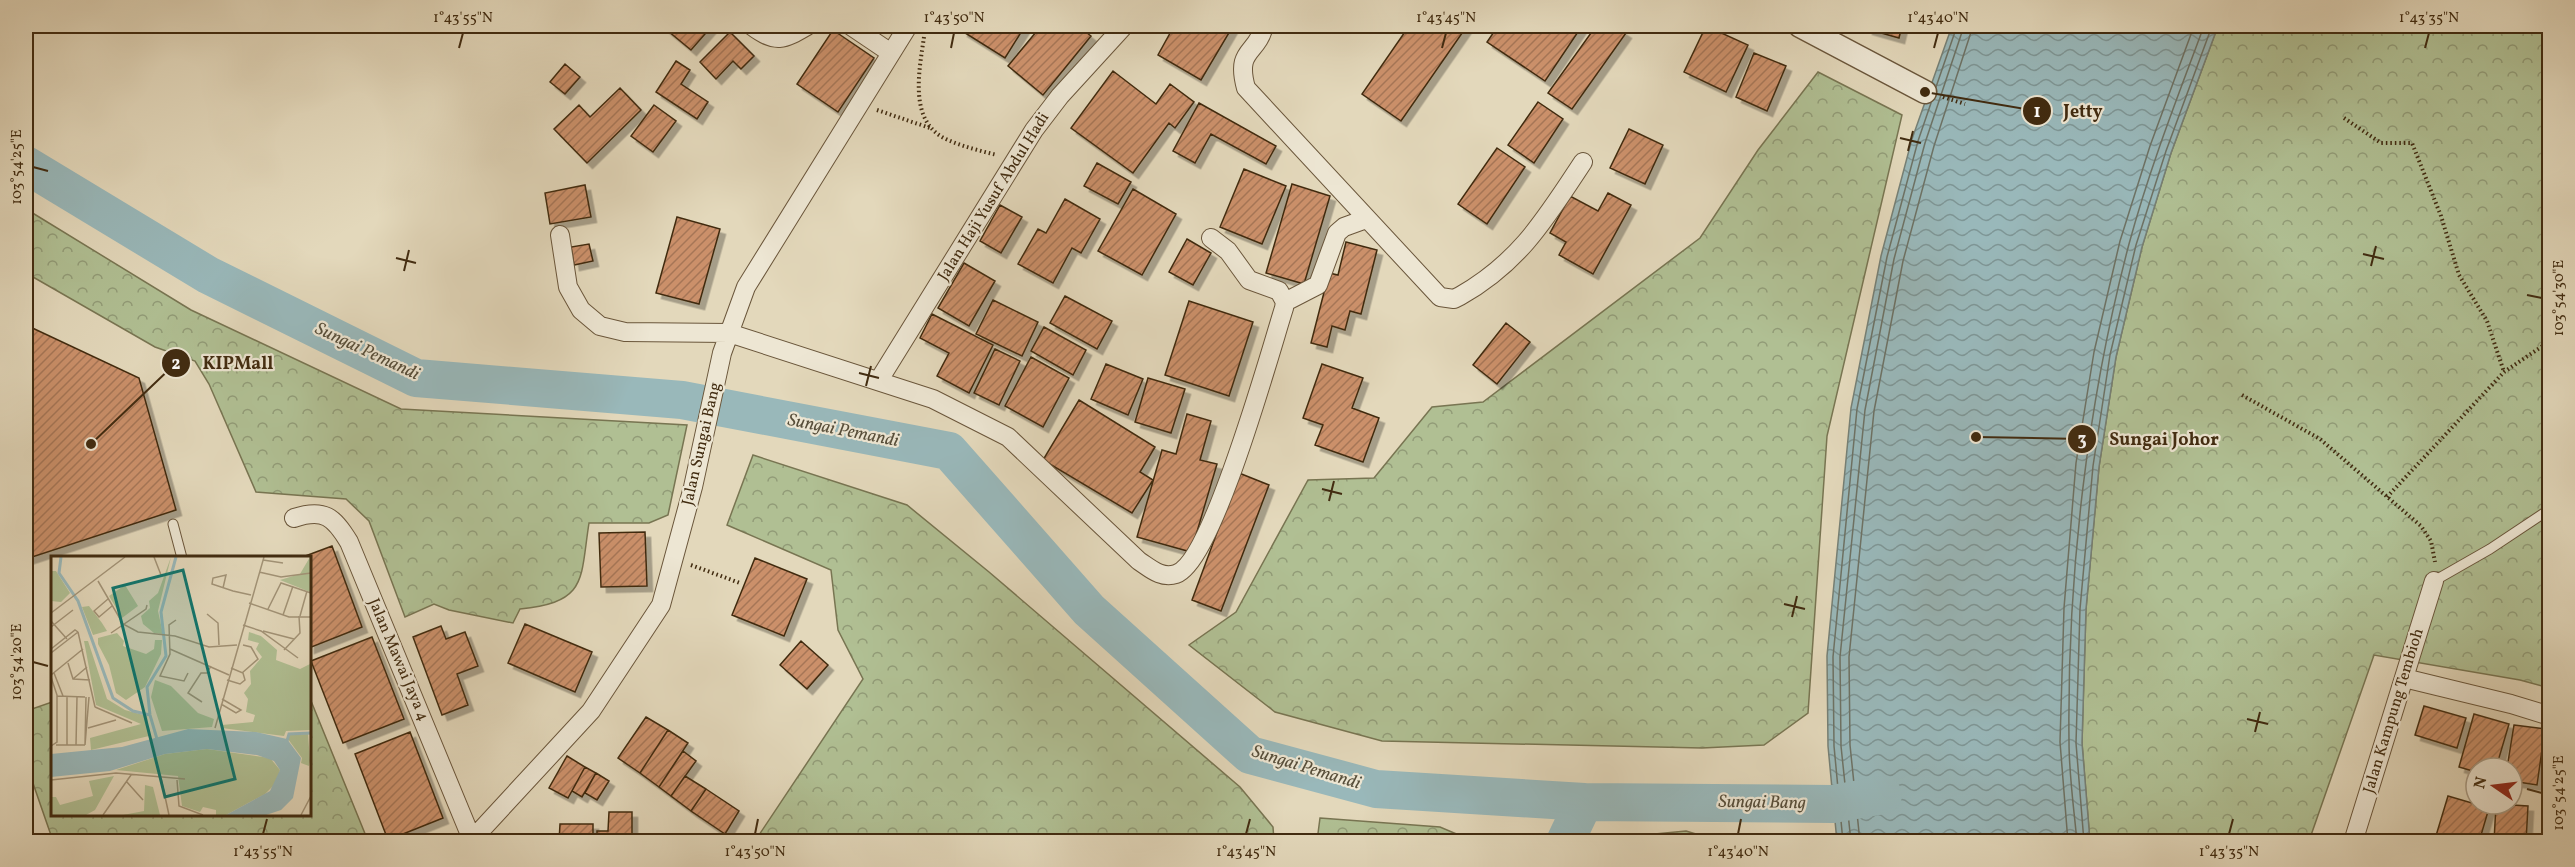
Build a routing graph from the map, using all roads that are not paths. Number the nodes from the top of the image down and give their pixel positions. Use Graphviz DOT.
graph roads {
  1 [pos="752,26"];
  2 [pos="807,26"];
  3 [pos="851,26"];
  4 [pos="908,26"];
  5 [pos="1124,26"];
  6 [pos="1264,26"];
  7 [pos="1800,26"];
  8 [pos="891,53"];
  9 [pos="1925,92"];
  10 [pos="1584,162"];
  11 [pos="1366,219"];
  12 [pos="560,234"];
  13 [pos="1211,238"];
  14 [pos="1285,302"];
  15 [pos="729,333"];
  16 [pos="879,380"];
  17 [pos="2550,509"];
  18 [pos="294,518"];
  19 [pos="173,524"];
  20 [pos="181,556"];
  21 [pos="2434,581"];
  22 [pos="2404,678"];
  23 [pos="2550,716"];
  24 [pos="472,841"];
  25 [pos="2353,842"];
  1 -- 2 [label="street"];
  3 -- 8 [label="street"];
  4 -- 8 [label="street, Jalan Sungai Bang"];
  5 -- 16 [label="street, Jalan Haji Yusuf Abdul Hadi"];
  6 -- 11 [label="street"];
  7 -- 9 [label="street"];
  8 -- 15 [label="street, Jalan Sungai Bang"];
  10 -- 11 [label="street"];
  11 -- 14 [label="street"];
  12 -- 15 [label="street"];
  13 -- 14 [label="street"];
  14 -- 16 [label="street"];
  15 -- 16 [label="street"];
  15 -- 24 [label="street, Jalan Sungai Bang"];
  17 -- 21 [label="lane"];
  18 -- 24 [label="street, Jalan Mawai Jaya 4"];
  19 -- 20 [label="lane"];
  21 -- 22 [label="street, Jalan Kampung Tembioh"];
  22 -- 23 [label="street"];
  22 -- 25 [label="street, Jalan Kampung Tembioh"];
}
